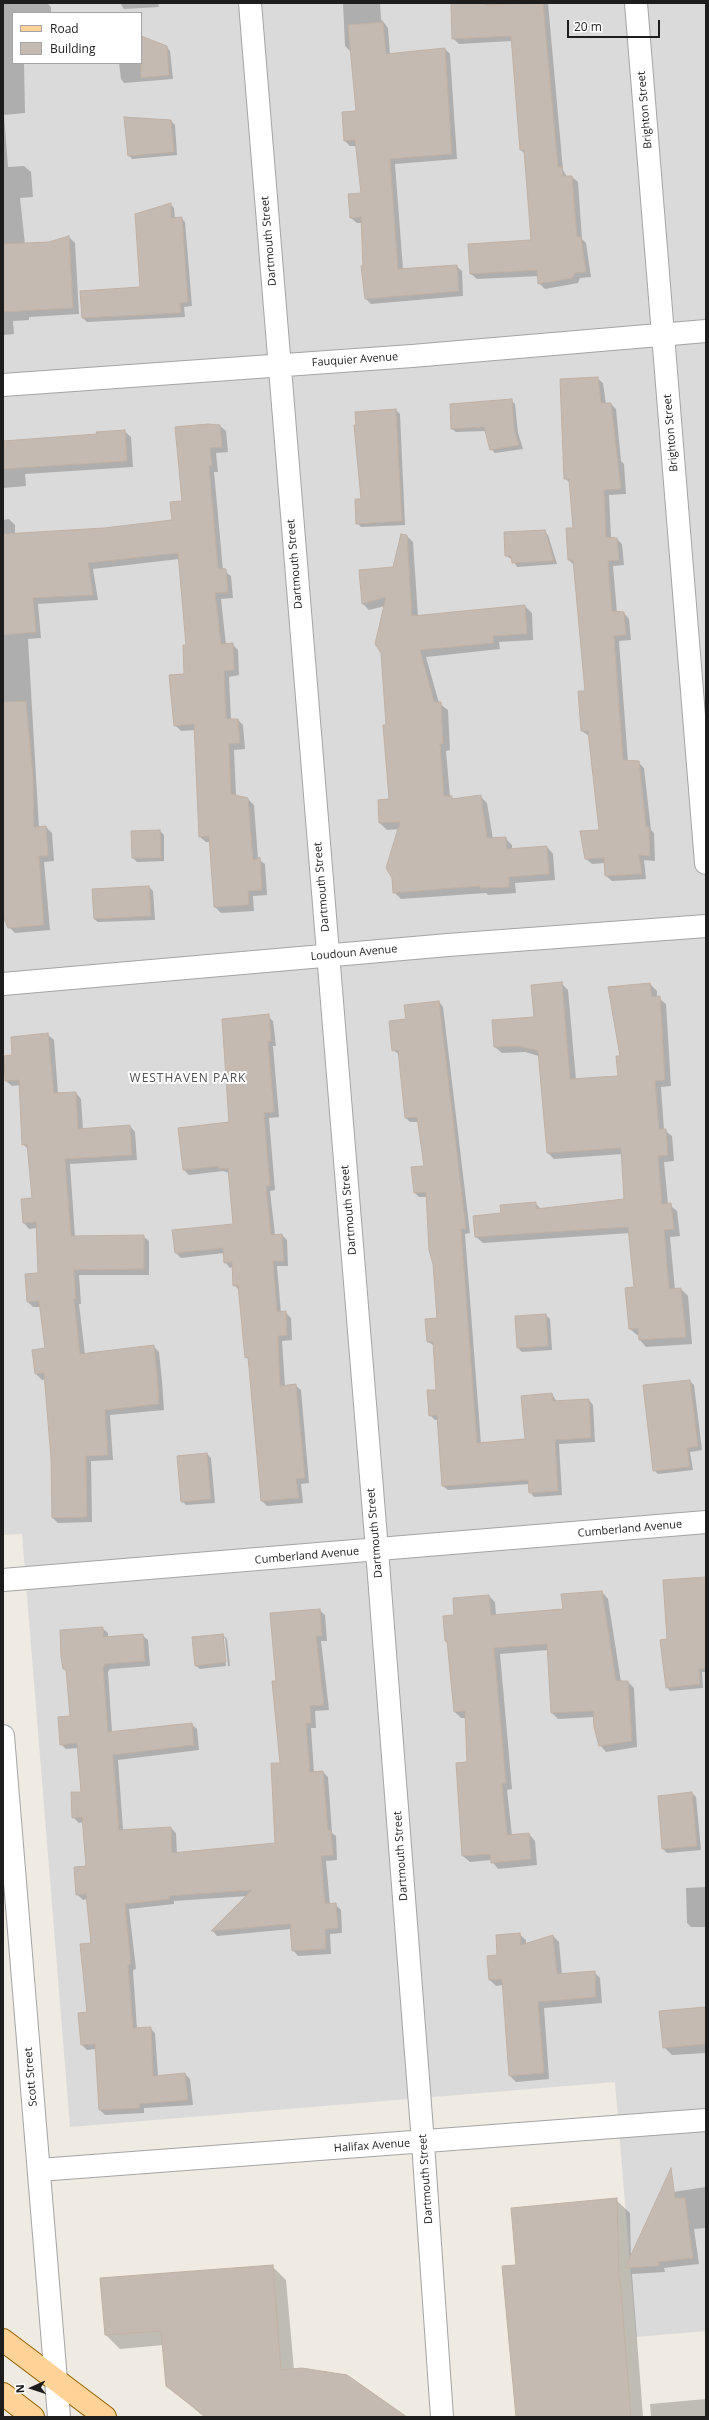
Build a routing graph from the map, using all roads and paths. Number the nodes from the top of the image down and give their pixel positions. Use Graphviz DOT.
graph roads {
  1 [pos="250,3"];
  2 [pos="636,3"];
  3 [pos="706,331"];
  4 [pos="663,335"];
  5 [pos="279,366"];
  6 [pos="3,385"];
  7 [pos="706,863"];
  8 [pos="706,926"];
  9 [pos="328,956"];
  10 [pos="3,984"];
  11 [pos="706,1522"];
  12 [pos="377,1550"];
  13 [pos="3,1580"];
  14 [pos="3,1736"];
  15 [pos="706,2120"];
  16 [pos="423,2143"];
  17 [pos="39,2170"];
  18 [pos="3,2340"];
  19 [pos="56,2381"];
  20 [pos="3,2394"];
  21 [pos="33,2417"];
  22 [pos="59,2417"];
  23 [pos="105,2417"];
  24 [pos="442,2417"];
  1 -- 5 [label="street, Dartmouth Street"];
  2 -- 4 [label="street, Brighton Street"];
  3 -- 4 [label="street, Fauquier Avenue"];
  4 -- 5 [label="street, Fauquier Avenue"];
  4 -- 7 [label="street, Brighton Street"];
  5 -- 6 [label="street, Fauquier Avenue"];
  5 -- 9 [label="street, Dartmouth Street"];
  8 -- 9 [label="street, Loudoun Avenue"];
  9 -- 10 [label="street, Loudoun Avenue"];
  9 -- 12 [label="street, Dartmouth Street"];
  11 -- 12 [label="street, Cumberland Avenue"];
  12 -- 13 [label="street, Cumberland Avenue"];
  12 -- 16 [label="street, Dartmouth Street"];
  14 -- 17 [label="street, Scott Street"];
  15 -- 16 [label="street, Halifax Avenue"];
  16 -- 17 [label="street, Halifax Avenue"];
  16 -- 24 [label="street, Dartmouth Street"];
  17 -- 19 [label="street, Scott Street"];
  18 -- 19 [label="main road"];
  19 -- 22 [label="street, Scott Street"];
  19 -- 23 [label="main road"];
  20 -- 21 [label="main road"];
}
